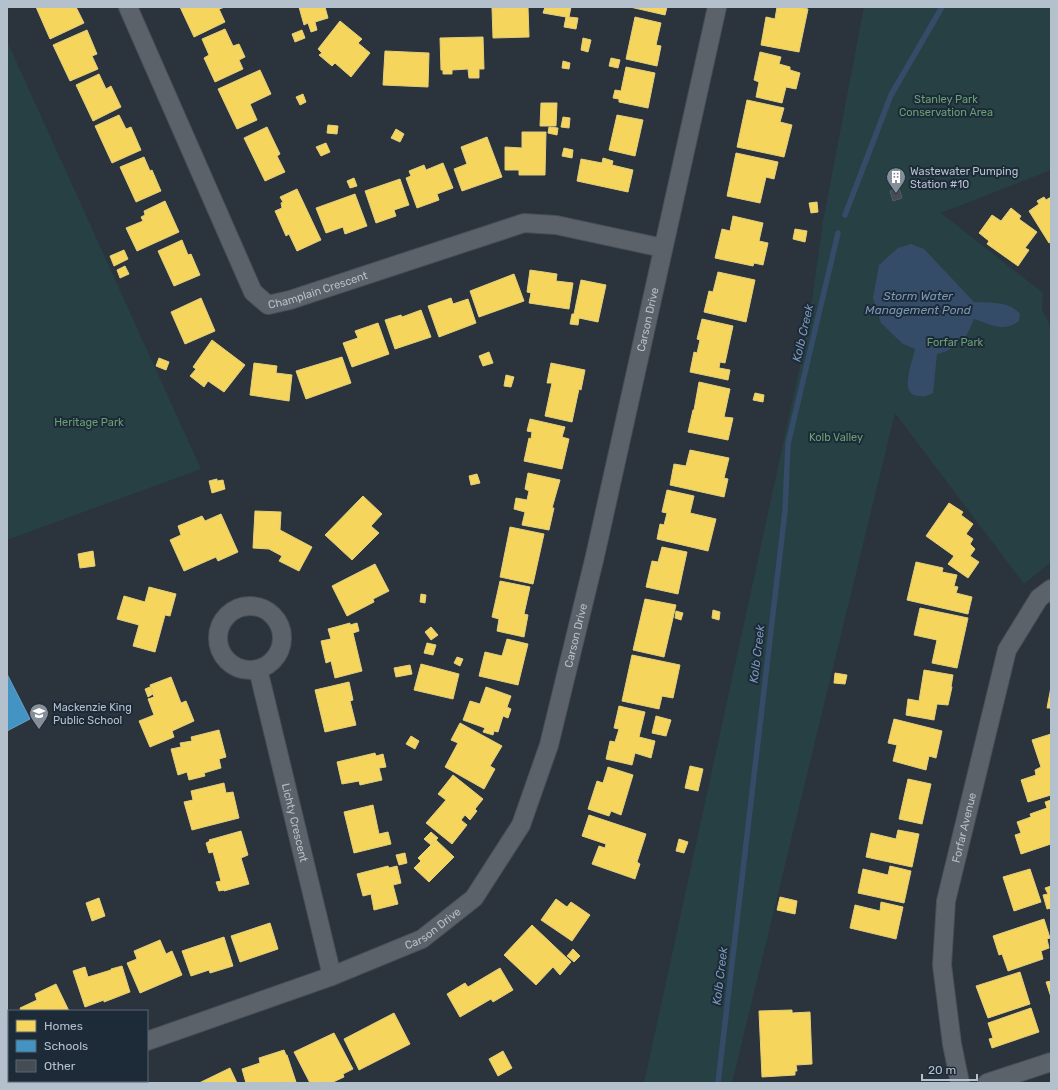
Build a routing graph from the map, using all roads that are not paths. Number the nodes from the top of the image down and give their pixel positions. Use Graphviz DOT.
graph roads {
  1 [pos="128,7"];
  2 [pos="716,7"];
  3 [pos="663,248"];
  4 [pos="1051,589"];
  5 [pos="258,670"];
  6 [pos="332,976"];
  7 [pos="148,1041"];
  8 [pos="1051,1062"];
  9 [pos="960,1083"];
  10 [pos="987,1083"];
  1 -- 3 [label="street, Champlain Crescent"];
  2 -- 3 [label="street, Carson Drive"];
  3 -- 6 [label="street, Carson Drive"];
  4 -- 9 [label="street, Forfar Avenue"];
  5 -- 6 [label="street, Lichty Crescent"];
  6 -- 7 [label="street, Carson Drive"];
  8 -- 10 [label="street"];
}
